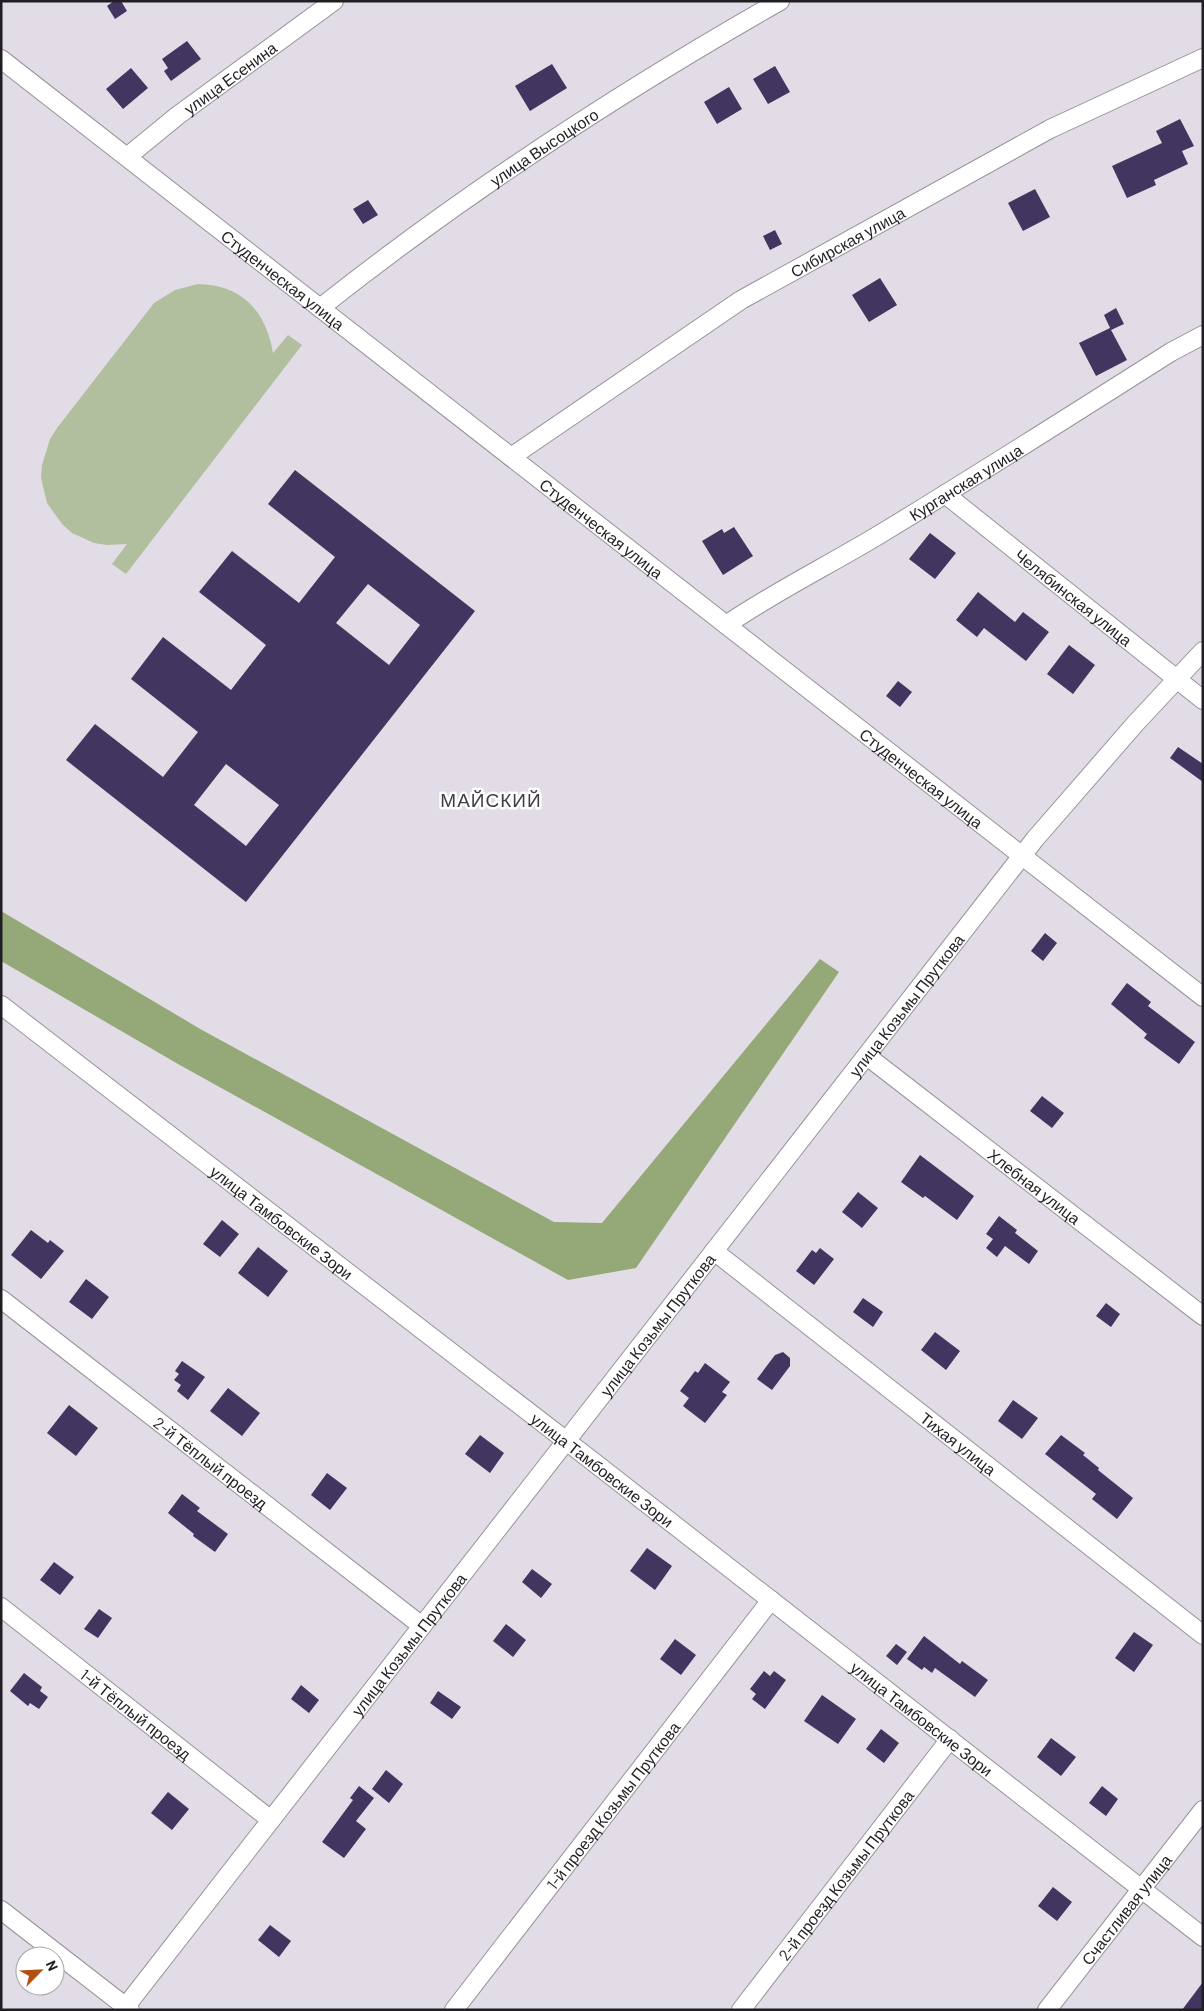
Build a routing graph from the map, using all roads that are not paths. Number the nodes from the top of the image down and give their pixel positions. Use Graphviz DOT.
graph roads {
  1 [pos="334,1"];
  2 [pos="780,1"];
  3 [pos="1203,58"];
  4 [pos="1,59"];
  5 [pos="127,158"];
  6 [pos="320,308"];
  7 [pos="1203,335"];
  8 [pos="511,457"];
  9 [pos="945,494"];
  10 [pos="726,625"];
  11 [pos="1203,651"];
  12 [pos="1176,679"];
  13 [pos="1203,700"];
  14 [pos="1022,856"];
  15 [pos="1203,997"];
  16 [pos="1,1005"];
  17 [pos="867,1056"];
  18 [pos="714,1251"];
  19 [pos="1,1299"];
  20 [pos="1203,1316"];
  21 [pos="566,1441"];
  22 [pos="771,1600"];
  23 [pos="1,1607"];
  24 [pos="422,1626"];
  25 [pos="1203,1635"];
  26 [pos="950,1739"];
  27 [pos="1203,1810"];
  28 [pos="271,1820"];
  29 [pos="1141,1889"];
  30 [pos="1,1910"];
  31 [pos="1203,1937"];
  32 [pos="126,2009"];
  33 [pos="454,2010"];
  34 [pos="741,2010"];
  35 [pos="1047,2010"];
  1 -- 5 [label="street, улица Есенина"];
  2 -- 6 [label="street, улица Высоцкого"];
  3 -- 8 [label="street, Сибирская улица"];
  4 -- 5 [label="street, Студенческая улица"];
  5 -- 6 [label="street, Студенческая улица"];
  6 -- 8 [label="street, Студенческая улица"];
  7 -- 9 [label="street, Курганская улица"];
  8 -- 10 [label="street, Студенческая улица"];
  9 -- 10 [label="street, Курганская улица"];
  9 -- 12 [label="street, Челябинская улица"];
  10 -- 14 [label="street, Студенческая улица"];
  11 -- 12 [label="street, улица Козьмы Пруткова"];
  12 -- 13 [label="street, Челябинская улица"];
  12 -- 14 [label="street, улица Козьмы Пруткова"];
  14 -- 15 [label="street, Студенческая улица"];
  14 -- 17 [label="street, улица Козьмы Пруткова"];
  16 -- 21 [label="street, улица Тамбовские Зори"];
  17 -- 18 [label="street, улица Козьмы Пруткова"];
  17 -- 20 [label="street, Хлебная улица"];
  18 -- 21 [label="street, улица Козьмы Пруткова"];
  18 -- 25 [label="street, Тихая улица"];
  19 -- 24 [label="street, 2-й Тёплый проезд"];
  21 -- 22 [label="street, улица Тамбовские Зори"];
  21 -- 24 [label="street, улица Козьмы Пруткова"];
  22 -- 26 [label="street, улица Тамбовские Зори"];
  22 -- 33 [label="street, 1-й проезд Козьмы Пруткова"];
  23 -- 28 [label="street, 1-й Тёплый проезд"];
  24 -- 28 [label="street, улица Козьмы Пруткова"];
  26 -- 29 [label="street, улица Тамбовские Зори"];
  26 -- 34 [label="street, 2-й проезд Козьмы Пруткова"];
  27 -- 29 [label="street, Счастливая улица"];
  28 -- 32 [label="street, улица Козьмы Пруткова"];
  29 -- 31 [label="street, улица Тамбовские Зори"];
  29 -- 35 [label="street, Счастливая улица"];
  30 -- 32 [label="street"];
}
